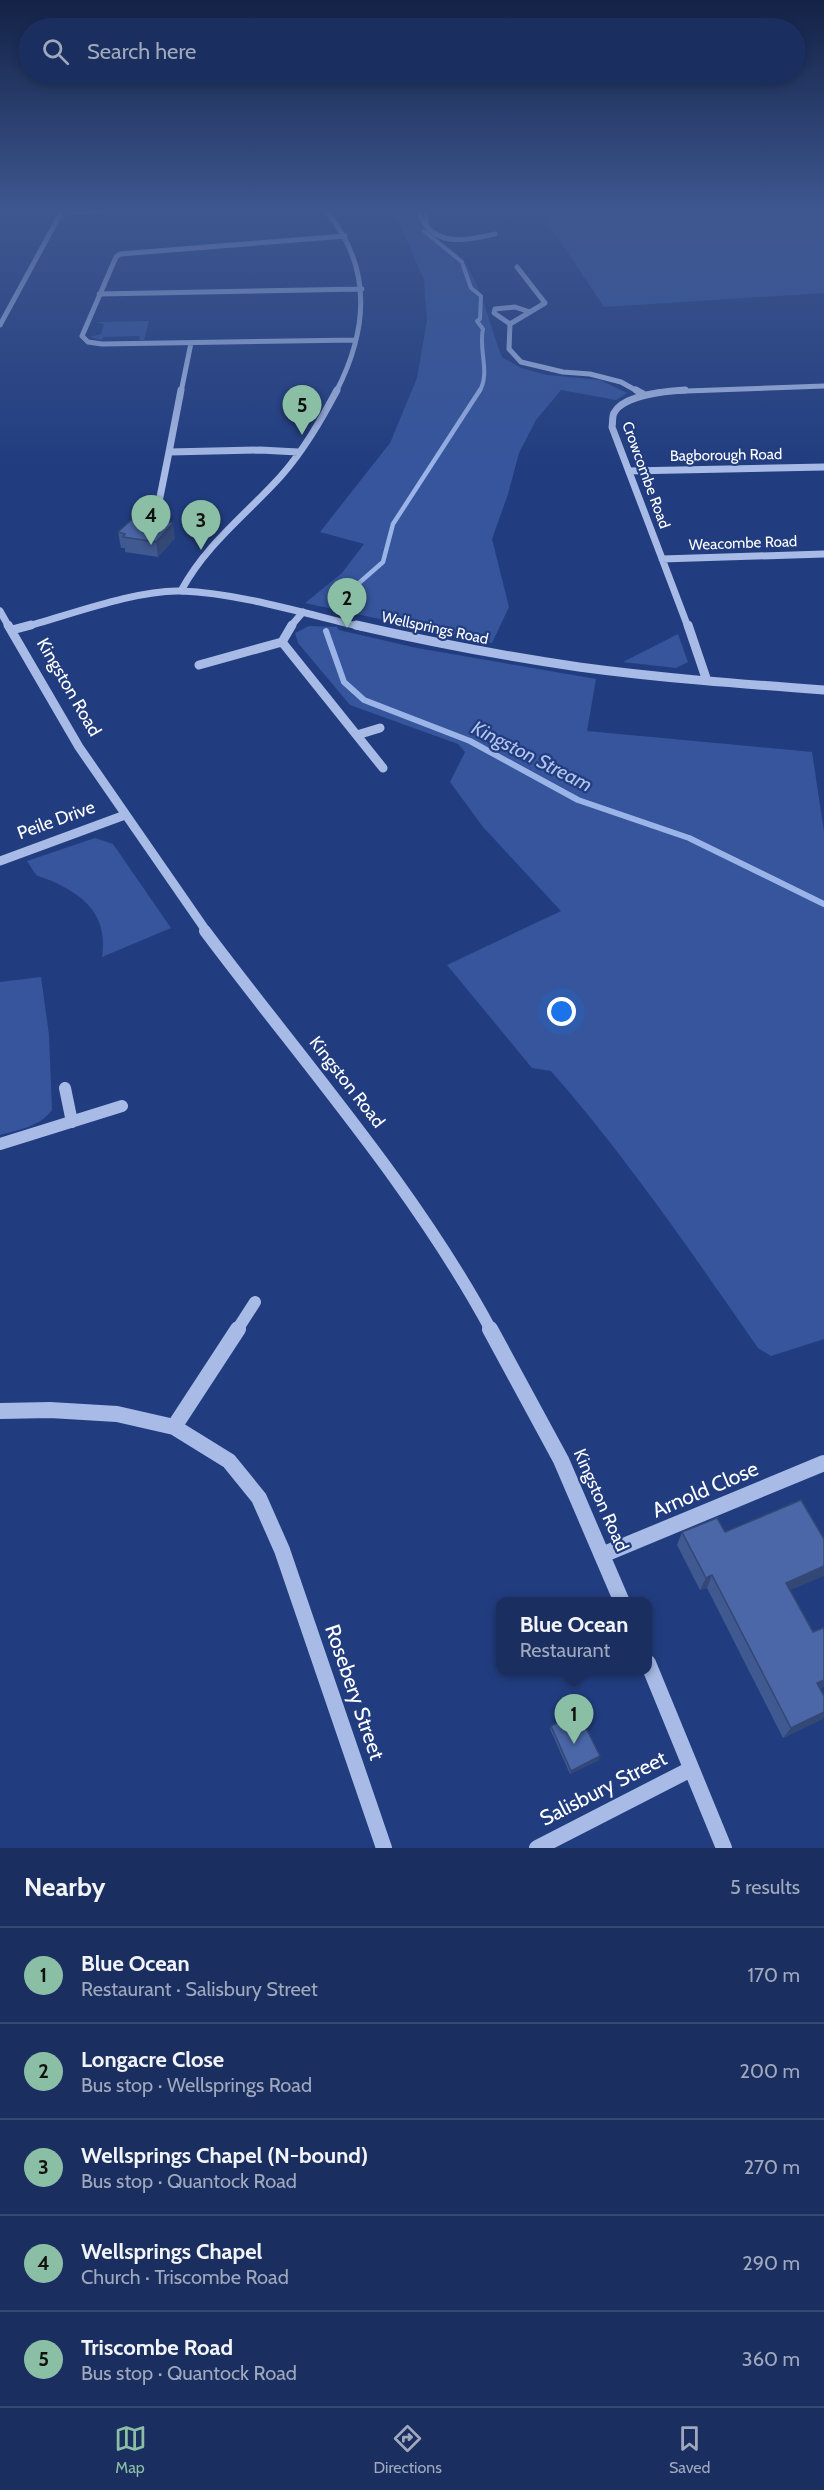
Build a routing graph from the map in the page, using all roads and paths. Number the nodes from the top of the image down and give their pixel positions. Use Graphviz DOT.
graph roads {
  1 [pos="15,297"];
  2 [pos="98,297"];
  3 [pos="361,297"];
  4 [pos="542,297"];
  5 [pos="530,312"];
  6 [pos="510,324"];
  7 [pos="0,325"];
  8 [pos="356,340"];
  9 [pos="191,342"];
  10 [pos="824,386"];
  11 [pos="645,394"];
  12 [pos="169,452"];
  13 [pos="298,452"];
  14 [pos="824,467"];
  15 [pos="629,471"];
  16 [pos="155,522"];
  17 [pos="824,554"];
  18 [pos="662,559"];
  19 [pos="182,591"];
  20 [pos="0,611"];
  21 [pos="303,612"];
  22 [pos="6,626"];
  23 [pos="282,642"];
  24 [pos="199,665"];
  25 [pos="707,681"];
  26 [pos="824,690"];
  27 [pos="380,728"];
  28 [pos="357,735"];
  29 [pos="383,768"];
  30 [pos="125,815"];
  31 [pos="0,861"];
  32 [pos="64,1088"];
  33 [pos="122,1106"];
  34 [pos="72,1122"];
  35 [pos="0,1144"];
  36 [pos="255,1302"];
  37 [pos="0,1411"];
  38 [pos="174,1427"];
  39 [pos="824,1463"];
  40 [pos="603,1555"];
  41 [pos="620,1597"];
  42 [pos="652,1674"];
  43 [pos="691,1769"];
  44 [pos="384,1848"];
  45 [pos="537,1848"];
  46 [pos="724,1848"];
  1 -- 7 [label="street"];
  2 -- 9 [label="street"];
  3 -- 8 [label="street"];
  4 -- 5 [label="street"];
  5 -- 6 [label="street"];
  5 -- 6 [label="street"];
  6 -- 11 [label="street"];
  8 -- 9 [label="street"];
  8 -- 13 [label="street"];
  9 -- 12 [label="street"];
  10 -- 11 [label="street, Crowcombe Road"];
  11 -- 15 [label="street, Crowcombe Road"];
  12 -- 13 [label="street"];
  12 -- 16 [label="street"];
  13 -- 19 [label="street"];
  14 -- 15 [label="street, Bagborough Road"];
  15 -- 18 [label="street, Crowcombe Road"];
  17 -- 18 [label="street, Weacombe Road"];
  18 -- 25 [label="street, Crowcombe Road"];
  19 -- 21 [label="street, Wellsprings Road"];
  19 -- 22 [label="street, Wellsprings Road"];
  20 -- 22 [label="street, Kingston Road"];
  21 -- 23 [label="street"];
  21 -- 25 [label="street, Wellsprings Road"];
  22 -- 30 [label="street, Kingston Road"];
  23 -- 24 [label="street"];
  23 -- 28 [label="street"];
  25 -- 26 [label="street, Wellsprings Road"];
  27 -- 28 [label="street"];
  28 -- 29 [label="street"];
  30 -- 31 [label="street, Peile Drive"];
  30 -- 40 [label="street, Kingston Road"];
  32 -- 34 [label="street"];
  33 -- 34 [label="street"];
  34 -- 35 [label="street"];
  36 -- 38 [label="street"];
  37 -- 38 [label="street, Rosebery Street"];
  38 -- 44 [label="street, Rosebery Street"];
  39 -- 40 [label="street, Arnold Close"];
  40 -- 41 [label="street, Kingston Road"];
  42 -- 43 [label="street"];
  43 -- 45 [label="street, Salisbury Street"];
  43 -- 46 [label="street"];
}
